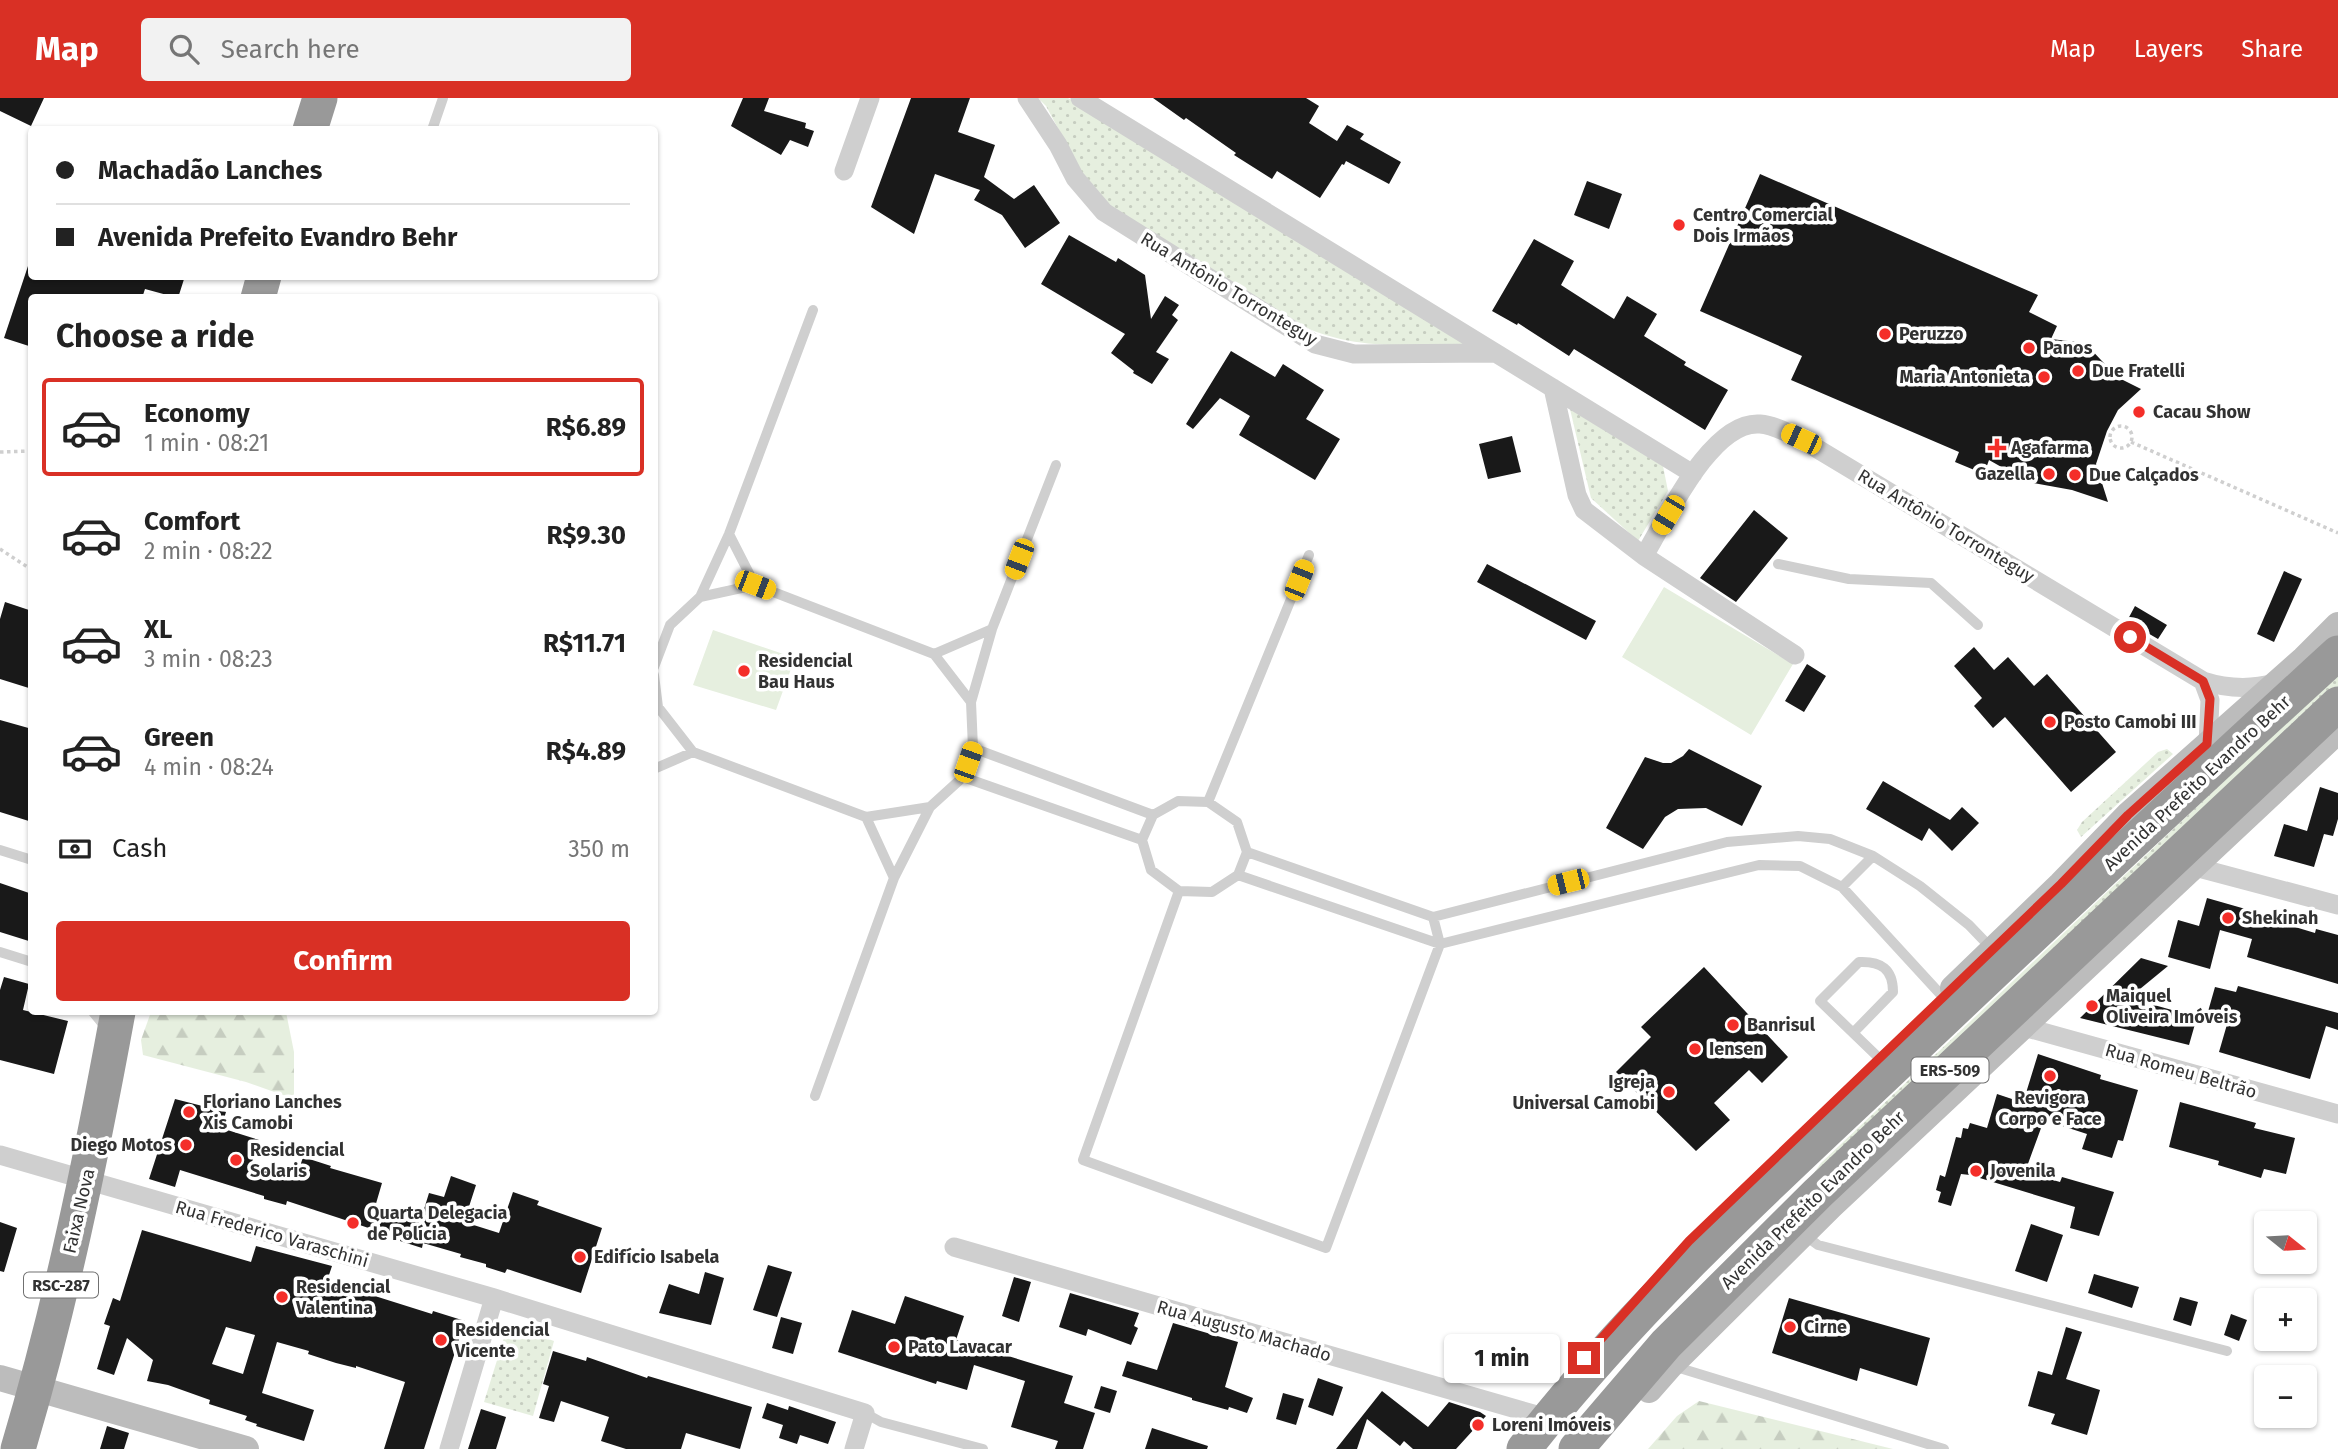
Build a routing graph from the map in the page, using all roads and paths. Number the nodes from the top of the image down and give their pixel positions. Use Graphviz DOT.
graph roads {
  1 [pos="320,98"];
  2 [pos="443,98"];
  3 [pos="870,98"];
  4 [pos="1027,98"];
  5 [pos="1080,98"];
  6 [pos="311,126"];
  7 [pos="433,126"];
  8 [pos="844,171"];
  9 [pos="813,310"];
  10 [pos="1497,353"];
  11 [pos="1553,388"];
  12 [pos="2131,442"];
  13 [pos="28,451"];
  14 [pos="0,452"];
  15 [pos="1056,465"];
  16 [pos="1693,474"];
  17 [pos="2338,533"];
  18 [pos="729,534"];
  19 [pos="0,549"];
  20 [pos="1309,555"];
  21 [pos="1644,556"];
  22 [pos="1779,564"];
  23 [pos="28,567"];
  24 [pos="755,585"];
  25 [pos="700,597"];
  26 [pos="1978,625"];
  27 [pos="2338,625"];
  28 [pos="992,629"];
  29 [pos="2338,653"];
  30 [pos="934,654"];
  31 [pos="1796,655"];
  32 [pos="658,656"];
  33 [pos="2203,681"];
  34 [pos="2276,683"];
  35 [pos="971,702"];
  36 [pos="2338,704"];
  37 [pos="658,707"];
  38 [pos="2338,731"];
  39 [pos="2207,744"];
  40 [pos="973,748"];
  41 [pos="693,752"];
  42 [pos="658,767"];
  43 [pos="963,777"];
  44 [pos="1208,802"];
  45 [pos="930,807"];
  46 [pos="1153,814"];
  47 [pos="866,817"];
  48 [pos="1142,839"];
  49 [pos="0,850"];
  50 [pos="1247,852"];
  51 [pos="1873,856"];
  52 [pos="28,859"];
  53 [pos="2195,867"];
  54 [pos="1238,875"];
  55 [pos="894,878"];
  56 [pos="1842,887"];
  57 [pos="1179,891"];
  58 [pos="2338,905"];
  59 [pos="1433,917"];
  60 [pos="1440,944"];
  61 [pos="1993,949"];
  62 [pos="0,952"];
  63 [pos="28,961"];
  64 [pos="1943,997"];
  65 [pos="108,1020"];
  66 [pos="2024,1027"];
  67 [pos="1853,1033"];
  68 [pos="1892,1057"];
  69 [pos="815,1096"];
  70 [pos="2338,1114"];
  71 [pos="0,1155"];
  72 [pos="87,1181"];
  73 [pos="1803,1234"];
  74 [pos="954,1247"];
  75 [pos="1675,1278"];
  76 [pos="494,1298"];
  77 [pos="2227,1351"];
  78 [pos="1671,1356"];
  79 [pos="0,1378"];
  80 [pos="36,1389"];
  81 [pos="865,1413"];
  82 [pos="1533,1414"];
  83 [pos="18,1449"];
  84 [pos="246,1449"];
  85 [pos="449,1449"];
  86 [pos="854,1449"];
  87 [pos="983,1449"];
  88 [pos="1507,1449"];
  89 [pos="1524,1449"];
  90 [pos="1576,1449"];
  91 [pos="1598,1449"];
  92 [pos="1944,1449"];
  1 -- 6 [label="highway"];
  2 -- 7 [label="lane"];
  3 -- 8 [label="street"];
  4 -- 10 [label="street, Rua Antônio Torronteguy"];
  5 -- 10 [label="street"];
  9 -- 18 [label="lane"];
  10 -- 11 [label="street"];
  11 -- 16 [label="street"];
  11 -- 21 [label="street"];
  12 -- 12 [label="path"];
  12 -- 17 [label="path"];
  13 -- 14 [label="path"];
  15 -- 28 [label="lane"];
  16 -- 21 [label="street, Rua Antônio Torronteguy"];
  16 -- 33 [label="street, Rua Antônio Torronteguy"];
  18 -- 24 [label="lane"];
  18 -- 25 [label="lane"];
  19 -- 23 [label="path"];
  20 -- 44 [label="lane"];
  21 -- 31 [label="street"];
  22 -- 26 [label="lane"];
  24 -- 25 [label="lane"];
  24 -- 30 [label="lane"];
  25 -- 32 [label="lane"];
  27 -- 34 [label="main road, Avenida Prefeito Evandro Behr / ERS-509"];
  28 -- 30 [label="lane"];
  28 -- 35 [label="lane"];
  29 -- 68 [label="highway, Avenida Prefeito Evandro Behr / ERS-509"];
  30 -- 35 [label="lane"];
  33 -- 34 [label="street, Rua Antônio Torronteguy"];
  33 -- 39 [label="street"];
  34 -- 39 [label="main road, Avenida Prefeito Evandro Behr / ERS-509"];
  35 -- 40 [label="lane"];
  36 -- 78 [label="highway, Avenida Prefeito Evandro Behr / ERS-509"];
  37 -- 41 [label="lane"];
  38 -- 53 [label="main road, Avenida Prefeito Evandro Behr / ERS-509"];
  39 -- 61 [label="main road, Avenida Prefeito Evandro Behr / ERS-509"];
  40 -- 43 [label="lane"];
  40 -- 46 [label="lane"];
  41 -- 42 [label="lane"];
  41 -- 47 [label="lane"];
  43 -- 45 [label="lane"];
  43 -- 48 [label="lane"];
  44 -- 46 [label="lane"];
  44 -- 50 [label="lane"];
  45 -- 47 [label="lane"];
  45 -- 55 [label="lane"];
  46 -- 48 [label="lane"];
  47 -- 55 [label="lane"];
  48 -- 57 [label="lane"];
  49 -- 52 [label="lane"];
  50 -- 54 [label="lane"];
  50 -- 59 [label="lane"];
  51 -- 56 [label="lane"];
  51 -- 59 [label="lane"];
  51 -- 61 [label="lane"];
  53 -- 58 [label="street"];
  53 -- 66 [label="main road, Avenida Prefeito Evandro Behr / ERS-509"];
  54 -- 57 [label="lane"];
  54 -- 60 [label="lane"];
  55 -- 69 [label="lane"];
  56 -- 60 [label="lane"];
  56 -- 64 [label="lane"];
  57 -- 60 [label="lane"];
  59 -- 60 [label="lane"];
  61 -- 64 [label="main road, Avenida Prefeito Evandro Behr / ERS-509"];
  61 -- 68 [label="highway, ERS-509"];
  62 -- 63 [label="lane"];
  64 -- 68 [label="main road, Avenida Prefeito Evandro Behr / ERS-509"];
  65 -- 72 [label="highway, Faixa Nova / RSC-287"];
  66 -- 70 [label="street, Rua Romeu Beltrão"];
  66 -- 73 [label="main road, Avenida Prefeito Evandro Behr / ERS-509"];
  67 -- 67 [label="lane"];
  67 -- 68 [label="lane"];
  68 -- 75 [label="highway, Avenida Prefeito Evandro Behr / ERS-509"];
  68 -- 82 [label="main road, Avenida Prefeito Evandro Behr / ERS-509"];
  71 -- 72 [label="street, Rua Frederico Varaschini"];
  72 -- 76 [label="street, Rua Frederico Varaschini"];
  72 -- 80 [label="highway, Faixa Nova / RSC-287"];
  73 -- 77 [label="lane"];
  73 -- 78 [label="main road, Avenida Prefeito Evandro Behr / ERS-509"];
  74 -- 82 [label="street, Rua Augusto Machado"];
  75 -- 78 [label="highway, ERS-509"];
  75 -- 89 [label="highway, Avenida Prefeito Evandro Behr / ERS-509"];
  76 -- 81 [label="street, Rua Frederico Varaschini"];
  76 -- 85 [label="street"];
  78 -- 90 [label="highway, Avenida Prefeito Evandro Behr / ERS-509"];
  78 -- 91 [label="main road, Avenida Prefeito Evandro Behr / ERS-509"];
  78 -- 92 [label="lane"];
  79 -- 80 [label="main road"];
  80 -- 83 [label="highway, Faixa Nova / RSC-287"];
  80 -- 84 [label="main road"];
  81 -- 86 [label="street"];
  81 -- 87 [label="lane"];
  82 -- 88 [label="main road, Avenida Prefeito Evandro Behr / ERS-509"];
}
